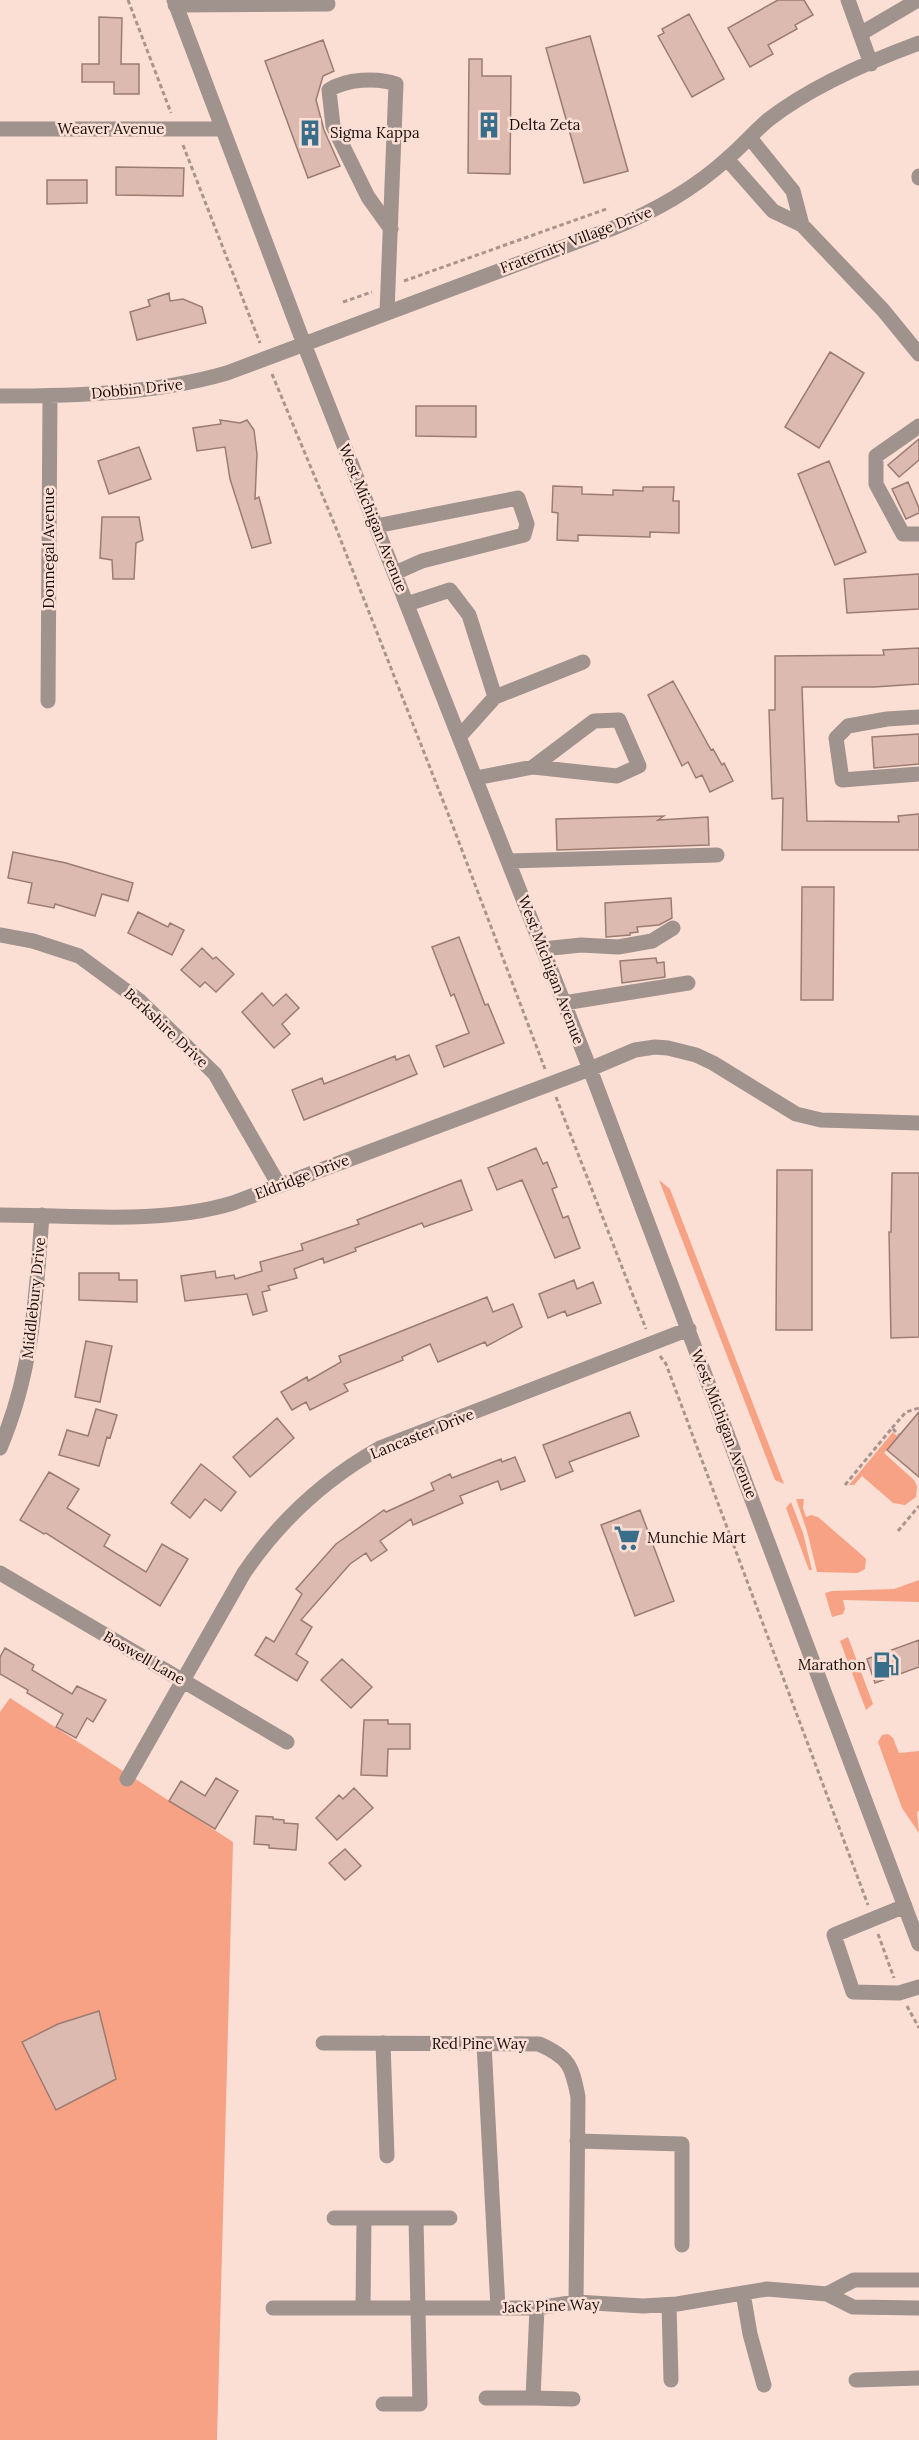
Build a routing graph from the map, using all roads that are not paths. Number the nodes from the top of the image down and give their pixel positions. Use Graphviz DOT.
graph roads {
  1 [pos="848,0"];
  2 [pos="918,0"];
  3 [pos="174,2"];
  4 [pos="328,4"];
  5 [pos="860,34"];
  6 [pos="919,43"];
  7 [pos="871,64"];
  8 [pos="0,129"];
  9 [pos="222,129"];
  10 [pos="750,138"];
  11 [pos="727,159"];
  12 [pos="802,225"];
  13 [pos="391,230"];
  14 [pos="387,312"];
  15 [pos="304,344"];
  16 [pos="919,354"];
  17 [pos="0,396"];
  18 [pos="50,396"];
  19 [pos="919,426"];
  20 [pos="376,526"];
  21 [pos="919,534"];
  22 [pos="395,573"];
  23 [pos="408,604"];
  24 [pos="583,662"];
  25 [pos="495,697"];
  26 [pos="48,701"];
  27 [pos="919,717"];
  28 [pos="460,736"];
  29 [pos="533,767"];
  30 [pos="919,774"];
  31 [pos="476,778"];
  32 [pos="717,855"];
  33 [pos="509,861"];
  34 [pos="673,928"];
  35 [pos="0,935"];
  36 [pos="543,949"];
  37 [pos="688,983"];
  38 [pos="564,1003"];
  39 [pos="590,1069"];
  40 [pos="919,1124"];
  41 [pos="279,1185"];
  42 [pos="0,1215"];
  43 [pos="42,1215"];
  44 [pos="689,1329"];
  45 [pos="0,1448"];
  46 [pos="0,1573"];
  47 [pos="183,1681"];
  48 [pos="287,1742"];
  49 [pos="127,1779"];
  50 [pos="905,1906"];
  51 [pos="919,1944"];
  52 [pos="919,1987"];
  53 [pos="323,2043"];
  54 [pos="383,2043"];
  55 [pos="484,2044"];
  56 [pos="577,2141"];
  57 [pos="387,2156"];
  58 [pos="334,2218"];
  59 [pos="364,2218"];
  60 [pos="416,2218"];
  61 [pos="450,2218"];
  62 [pos="682,2245"];
  63 [pos="919,2280"];
  64 [pos="743,2293"];
  65 [pos="828,2294"];
  66 [pos="576,2302"];
  67 [pos="669,2305"];
  68 [pos="273,2308"];
  69 [pos="363,2308"];
  70 [pos="417,2308"];
  71 [pos="498,2308"];
  72 [pos="537,2308"];
  73 [pos="919,2308"];
  74 [pos="919,2378"];
  75 [pos="671,2380"];
  76 [pos="856,2380"];
  77 [pos="764,2385"];
  78 [pos="486,2398"];
  79 [pos="533,2398"];
  80 [pos="573,2399"];
  81 [pos="383,2404"];
  1 -- 5 [label="street"];
  2 -- 5 [label="street"];
  3 -- 4 [label="street"];
  3 -- 9 [label="street, West Michigan Avenue"];
  5 -- 7 [label="street"];
  6 -- 7 [label="street, Fraternity Village Drive"];
  7 -- 10 [label="street, Fraternity Village Drive"];
  8 -- 9 [label="street, Weaver Avenue"];
  9 -- 15 [label="street, West Michigan Avenue"];
  10 -- 11 [label="street, Fraternity Village Drive"];
  10 -- 12 [label="street"];
  11 -- 12 [label="street"];
  11 -- 14 [label="street, Fraternity Village Drive"];
  12 -- 16 [label="street"];
  13 -- 13 [label="street"];
  13 -- 14 [label="street"];
  14 -- 15 [label="street, Fraternity Village Drive"];
  15 -- 18 [label="street, Dobbin Drive"];
  15 -- 20 [label="street, West Michigan Avenue"];
  17 -- 18 [label="street, Dobbin Drive"];
  18 -- 26 [label="street, Donnegal Avenue"];
  19 -- 21 [label="street"];
  20 -- 22 [label="street, West Michigan Avenue"];
  20 -- 22 [label="street"];
  22 -- 23 [label="street, West Michigan Avenue"];
  23 -- 25 [label="street"];
  23 -- 28 [label="street, West Michigan Avenue"];
  24 -- 25 [label="street"];
  25 -- 28 [label="street"];
  27 -- 30 [label="street"];
  28 -- 31 [label="street, West Michigan Avenue"];
  29 -- 29 [label="street"];
  29 -- 31 [label="street"];
  31 -- 33 [label="street, West Michigan Avenue"];
  32 -- 33 [label="street"];
  33 -- 36 [label="street, West Michigan Avenue"];
  34 -- 36 [label="street"];
  35 -- 41 [label="street, Berkshire Drive"];
  36 -- 38 [label="street, West Michigan Avenue"];
  37 -- 38 [label="street"];
  38 -- 39 [label="street, West Michigan Avenue"];
  39 -- 40 [label="street, Eldridge Drive"];
  39 -- 41 [label="street, Eldridge Drive"];
  39 -- 44 [label="street, West Michigan Avenue"];
  41 -- 43 [label="street, Eldridge Drive"];
  42 -- 43 [label="street, Eldridge Drive"];
  43 -- 45 [label="street, Middlebury Drive"];
  44 -- 47 [label="street, Lancaster Drive"];
  44 -- 50 [label="street, West Michigan Avenue"];
  46 -- 47 [label="street, Boswell Lane"];
  47 -- 48 [label="street, Boswell Lane"];
  47 -- 49 [label="street, Lancaster Drive"];
  50 -- 51 [label="street, West Michigan Avenue"];
  50 -- 52 [label="street"];
  53 -- 54 [label="street, Red Pine Way"];
  54 -- 55 [label="street, Red Pine Way"];
  54 -- 57 [label="street"];
  55 -- 56 [label="street, Red Pine Way"];
  55 -- 71 [label="street"];
  56 -- 62 [label="street"];
  56 -- 66 [label="street, Red Pine Way"];
  58 -- 59 [label="street"];
  59 -- 60 [label="street"];
  59 -- 69 [label="street"];
  60 -- 61 [label="street"];
  60 -- 70 [label="street"];
  63 -- 65 [label="street"];
  64 -- 65 [label="street, Jack Pine Way"];
  64 -- 67 [label="street, Jack Pine Way"];
  64 -- 77 [label="street"];
  65 -- 73 [label="street, Jack Pine Way"];
  66 -- 67 [label="street, Jack Pine Way"];
  66 -- 72 [label="street, Jack Pine Way"];
  67 -- 75 [label="street"];
  68 -- 69 [label="street, Jack Pine Way"];
  69 -- 70 [label="street, Jack Pine Way"];
  70 -- 71 [label="street, Jack Pine Way"];
  70 -- 81 [label="street"];
  71 -- 72 [label="street, Jack Pine Way"];
  72 -- 79 [label="street"];
  74 -- 76 [label="street"];
  78 -- 79 [label="street"];
  79 -- 80 [label="street"];
}
